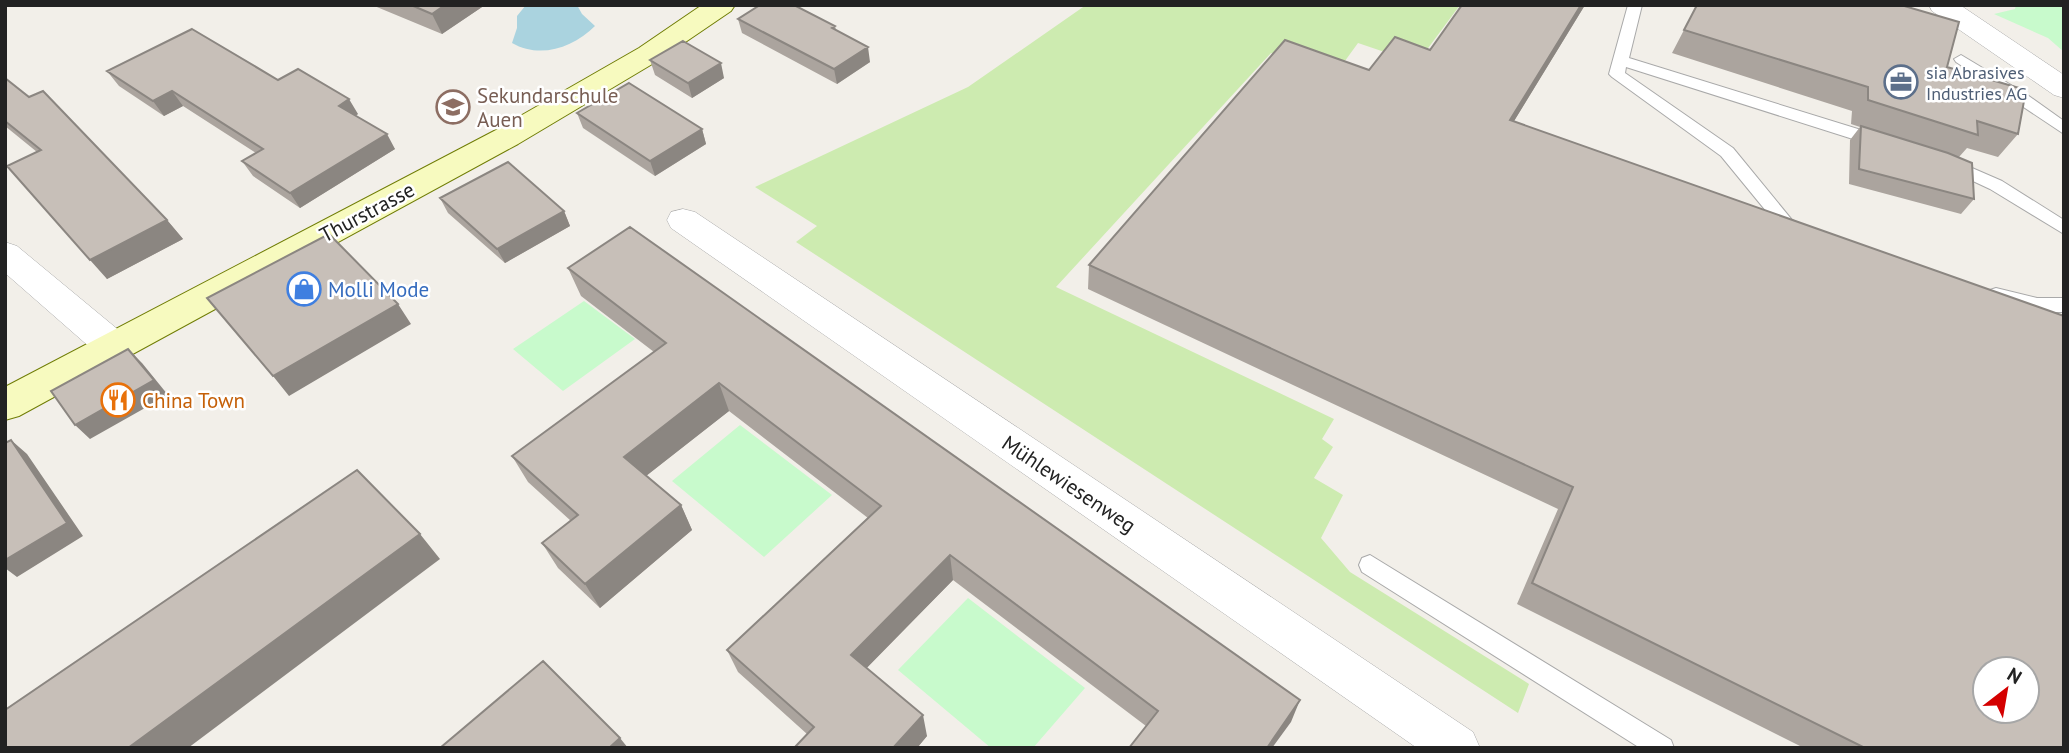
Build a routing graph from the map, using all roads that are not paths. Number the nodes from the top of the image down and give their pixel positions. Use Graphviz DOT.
graph roads {
  1 [pos="721,5"];
  2 [pos="1635,5"];
  3 [pos="1942,5"];
  4 [pos="1961,59"];
  5 [pos="1621,60"];
  6 [pos="2064,89"];
  7 [pos="2064,129"];
  8 [pos="1896,146"];
  9 [pos="1931,157"];
  10 [pos="683,220"];
  11 [pos="2064,228"];
  12 [pos="1809,235"];
  13 [pos="5,254"];
  14 [pos="1984,292"];
  15 [pos="2064,305"];
  16 [pos="114,347"];
  17 [pos="5,405"];
  18 [pos="1370,565"];
  19 [pos="1457,748"];
  20 [pos="1662,748"];
  1 -- 16 [label="street, Thurstrasse"];
  2 -- 5 [label="lane"];
  3 -- 6 [label="street"];
  4 -- 7 [label="lane"];
  5 -- 8 [label="lane"];
  5 -- 12 [label="lane"];
  9 -- 11 [label="lane"];
  10 -- 19 [label="street, Mühlewiesenweg"];
  13 -- 16 [label="street"];
  14 -- 15 [label="lane"];
  16 -- 17 [label="street, Thurstrasse"];
  18 -- 20 [label="lane"];
}
